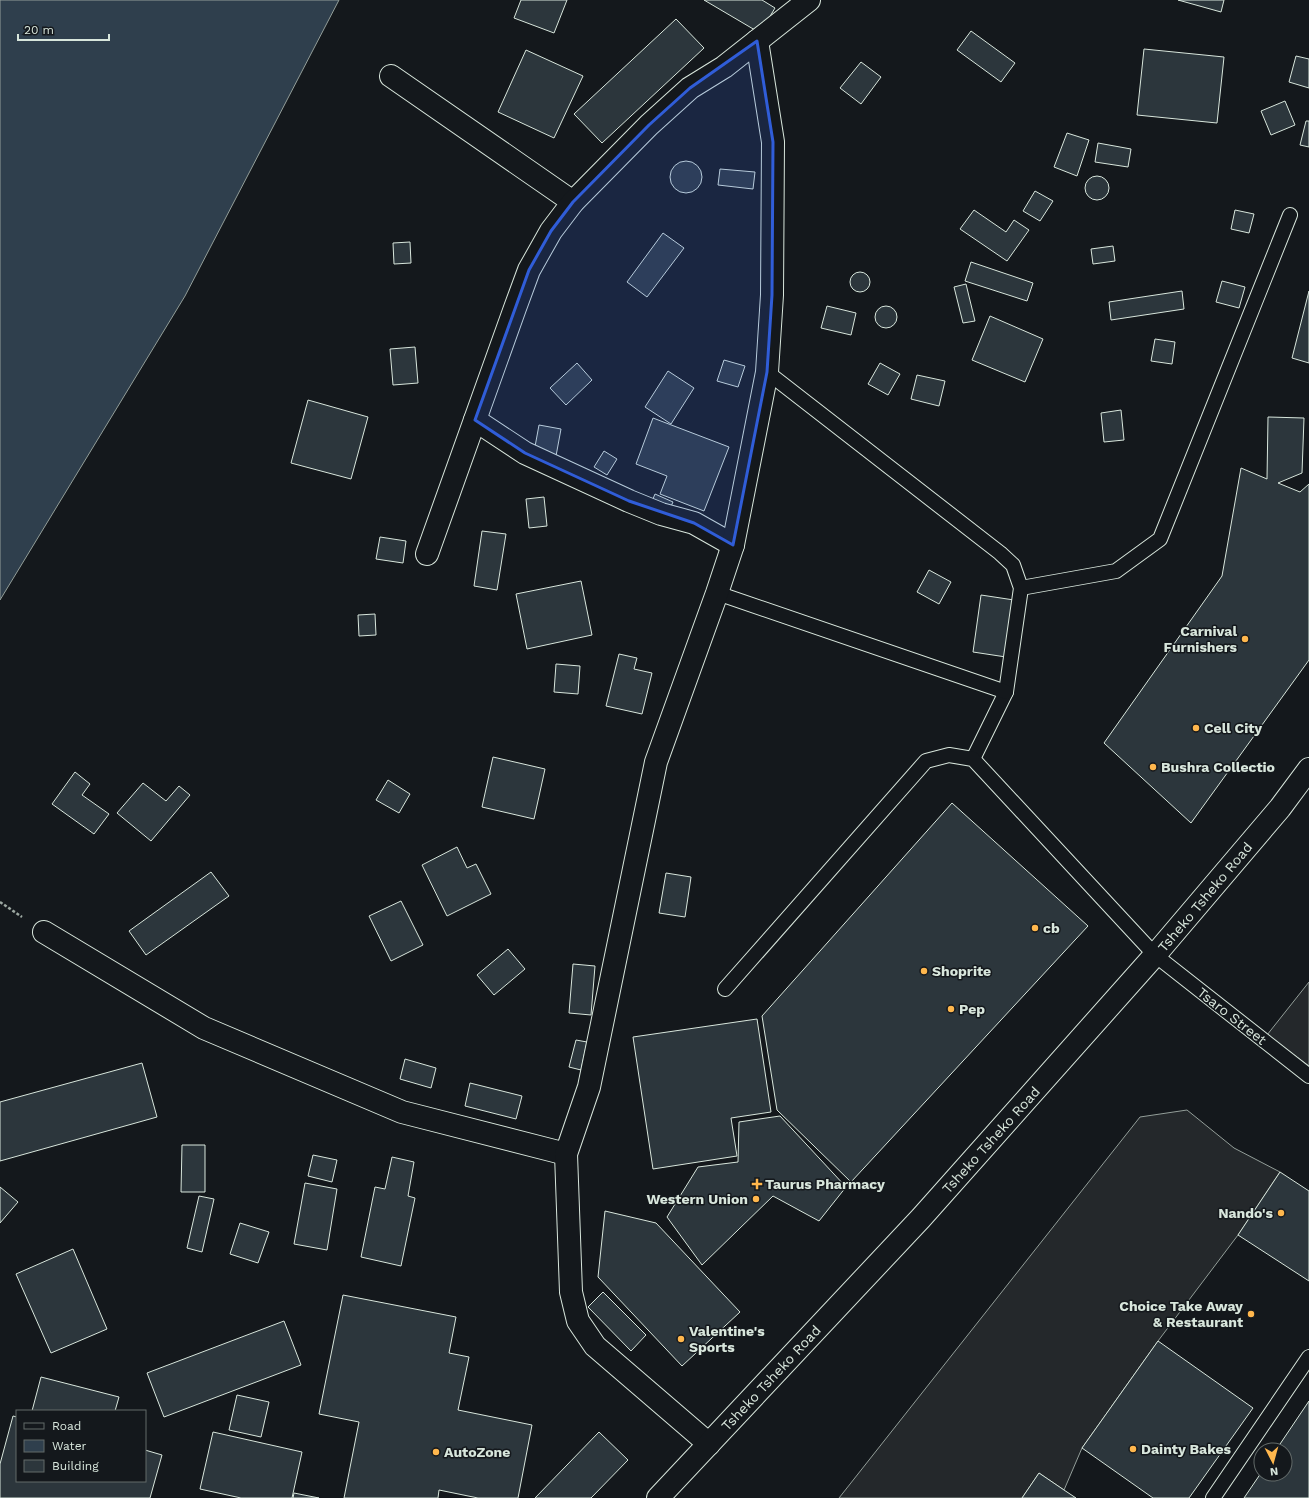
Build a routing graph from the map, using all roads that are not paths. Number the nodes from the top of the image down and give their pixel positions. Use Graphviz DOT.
graph roads {
  1 [pos="809,0"];
  2 [pos="757,41"];
  3 [pos="391,76"];
  4 [pos="573,202"];
  5 [pos="1290,214"];
  6 [pos="767,372"];
  7 [pos="475,420"];
  8 [pos="733,545"];
  9 [pos="427,554"];
  10 [pos="1021,588"];
  11 [pos="717,593"];
  12 [pos="1006,692"];
  13 [pos="973,759"];
  14 [pos="1309,769"];
  15 [pos="44,932"];
  16 [pos="1155,955"];
  17 [pos="725,989"];
  18 [pos="1309,1076"];
  19 [pos="566,1154"];
  20 [pos="1309,1357"];
  21 [pos="709,1444"];
  22 [pos="658,1498"];
  23 [pos="1213,1498"];
  1 -- 2 [label="main road"];
  2 -- 4 [label="main road"];
  2 -- 6 [label="main road"];
  3 -- 4 [label="main road"];
  4 -- 7 [label="main road"];
  5 -- 10 [label="lane"];
  6 -- 8 [label="main road"];
  6 -- 10 [label="lane"];
  7 -- 8 [label="main road"];
  7 -- 9 [label="main road"];
  8 -- 11 [label="main road"];
  10 -- 12 [label="lane"];
  11 -- 12 [label="lane"];
  11 -- 19 [label="main road"];
  12 -- 13 [label="lane"];
  13 -- 16 [label="lane, Tsaro Street"];
  13 -- 17 [label="lane"];
  14 -- 16 [label="main road, Tsheko Tsheko Road"];
  15 -- 19 [label="main road"];
  16 -- 18 [label="lane, Tsaro Street"];
  16 -- 21 [label="main road, Tsheko Tsheko Road"];
  19 -- 21 [label="main road"];
  20 -- 23 [label="lane"];
  21 -- 22 [label="main road, Tsheko Tsheko Road"];
}
